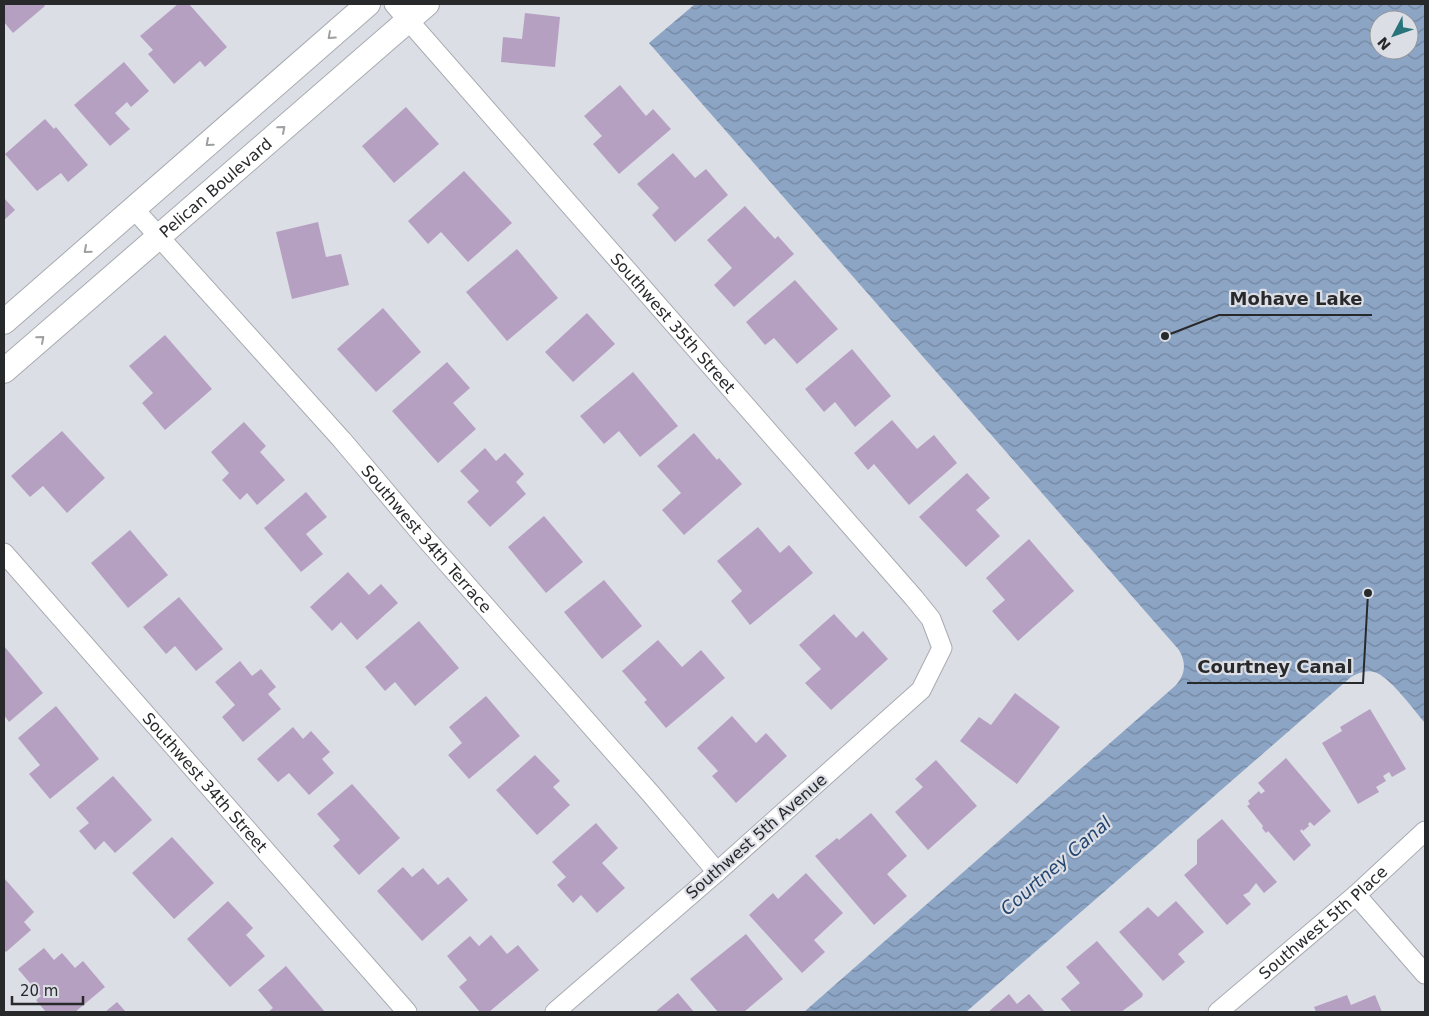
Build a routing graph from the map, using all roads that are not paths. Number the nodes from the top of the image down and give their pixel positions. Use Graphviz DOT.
graph roads {
  1 [pos="368,4"];
  2 [pos="427,4"];
  3 [pos="401,11"];
  4 [pos="134,209"];
  5 [pos="159,236"];
  6 [pos="4,322"];
  7 [pos="4,371"];
  8 [pos="4,553"];
  9 [pos="942,648"];
  10 [pos="1425,831"];
  11 [pos="718,872"];
  12 [pos="1356,895"];
  13 [pos="1425,974"];
  14 [pos="407,1012"];
  15 [pos="554,1012"];
  16 [pos="1218,1012"];
  1 -- 4 [label="street, one-way"];
  2 -- 3 [label="street, Pelican Boulevard"];
  5 -- 3 [label="street, Pelican Boulevard, one-way"];
  3 -- 9 [label="street, Southwest 35th Street"];
  4 -- 5 [label="street, Southwest 34th Terrace"];
  4 -- 6 [label="street, one-way"];
  7 -- 5 [label="street, Pelican Boulevard, one-way"];
  5 -- 11 [label="street, Southwest 34th Terrace"];
  8 -- 14 [label="street, Southwest 34th Street"];
  9 -- 11 [label="street, Southwest 5th Avenue"];
  10 -- 12 [label="street, Southwest 5th Place"];
  11 -- 15 [label="street, Southwest 5th Avenue"];
  12 -- 13 [label="street"];
  12 -- 16 [label="street, Southwest 5th Place"];
}
